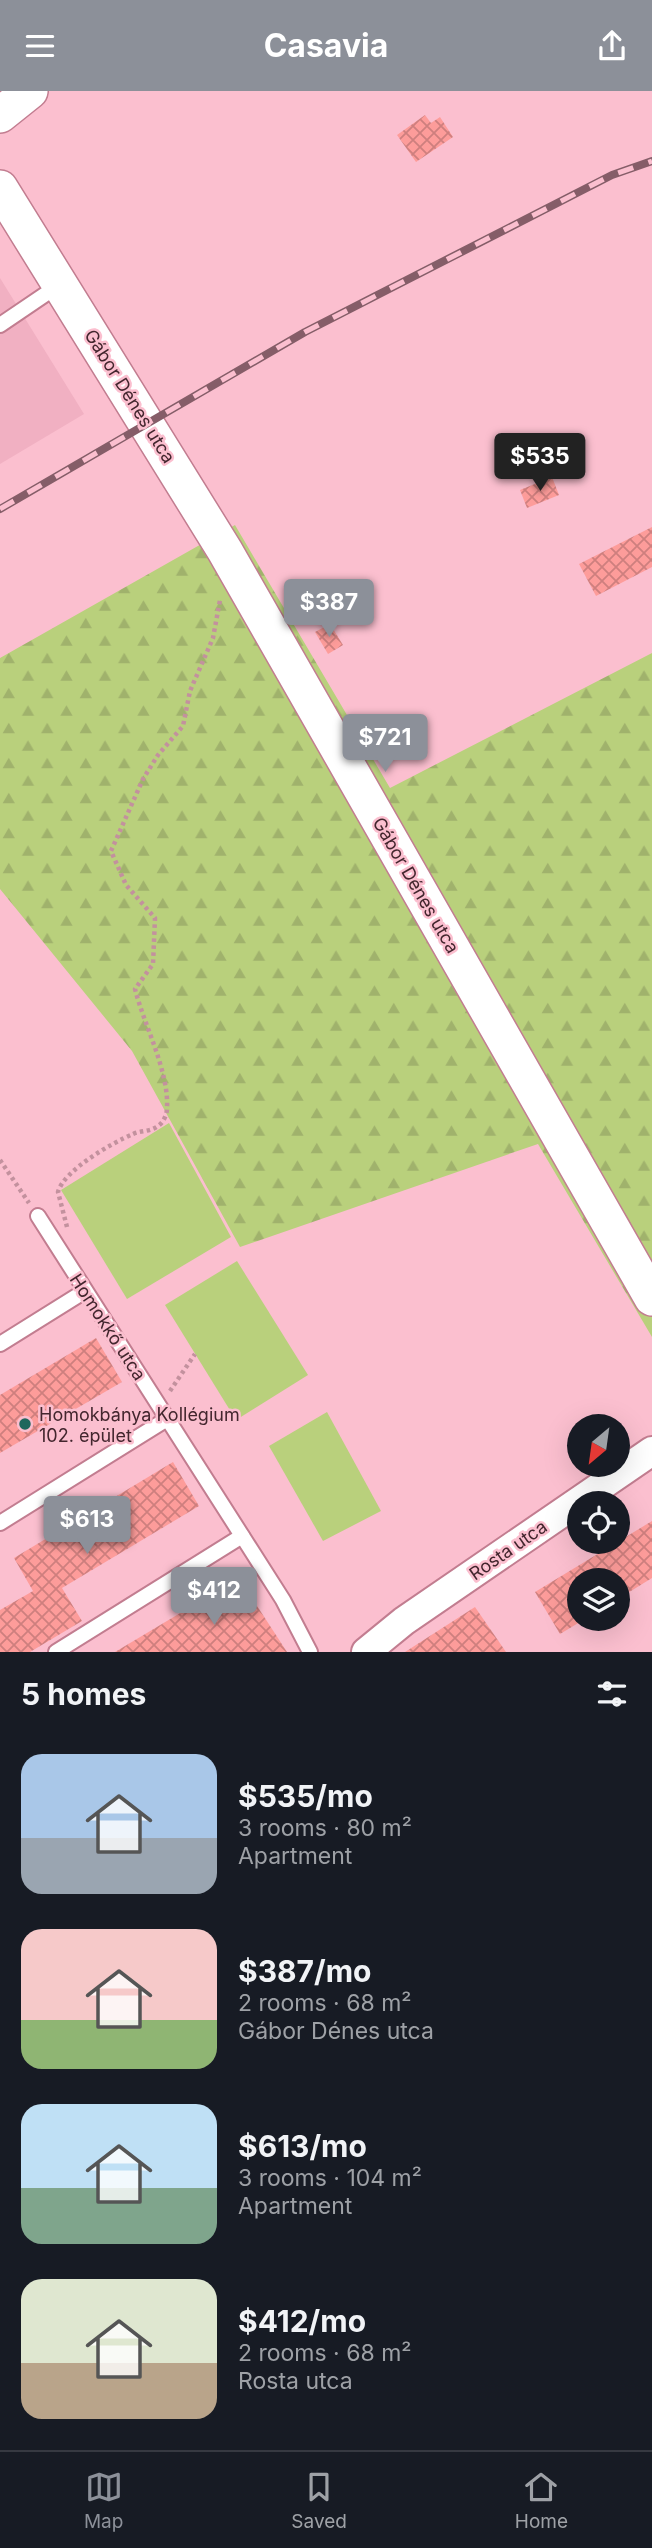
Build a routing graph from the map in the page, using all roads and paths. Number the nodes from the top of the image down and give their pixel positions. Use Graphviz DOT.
graph roads {
  1 [pos="30,91"];
  2 [pos="0,115"];
  3 [pos="0,188"];
  4 [pos="61,284"];
  5 [pos="0,325"];
  6 [pos="221,593"];
  7 [pos="0,1160"];
  8 [pos="38,1216"];
  9 [pos="68,1262"];
  10 [pos="85,1291"];
  11 [pos="652,1298"];
  12 [pos="0,1344"];
  13 [pos="195,1354"];
  14 [pos="163,1413"];
  15 [pos="652,1451"];
  16 [pos="0,1523"];
  17 [pos="242,1536"];
  18 [pos="56,1652"];
  19 [pos="310,1652"];
  20 [pos="366,1652"];
  1 -- 2 [label="street"];
  3 -- 4 [label="street, Gábor Dénes utca"];
  4 -- 5 [label="lane"];
  4 -- 11 [label="street, Gábor Dénes utca"];
  6 -- 9 [label="path"];
  7 -- 8 [label="path"];
  8 -- 9 [label="lane, Homokkő utca"];
  9 -- 10 [label="lane, Homokkő utca"];
  10 -- 12 [label="lane"];
  10 -- 14 [label="lane, Homokkő utca"];
  13 -- 14 [label="path"];
  14 -- 16 [label="lane"];
  14 -- 17 [label="lane, Homokkő utca"];
  15 -- 20 [label="street, Rosta utca"];
  17 -- 18 [label="lane"];
  17 -- 19 [label="lane, Homokkő utca"];
}
